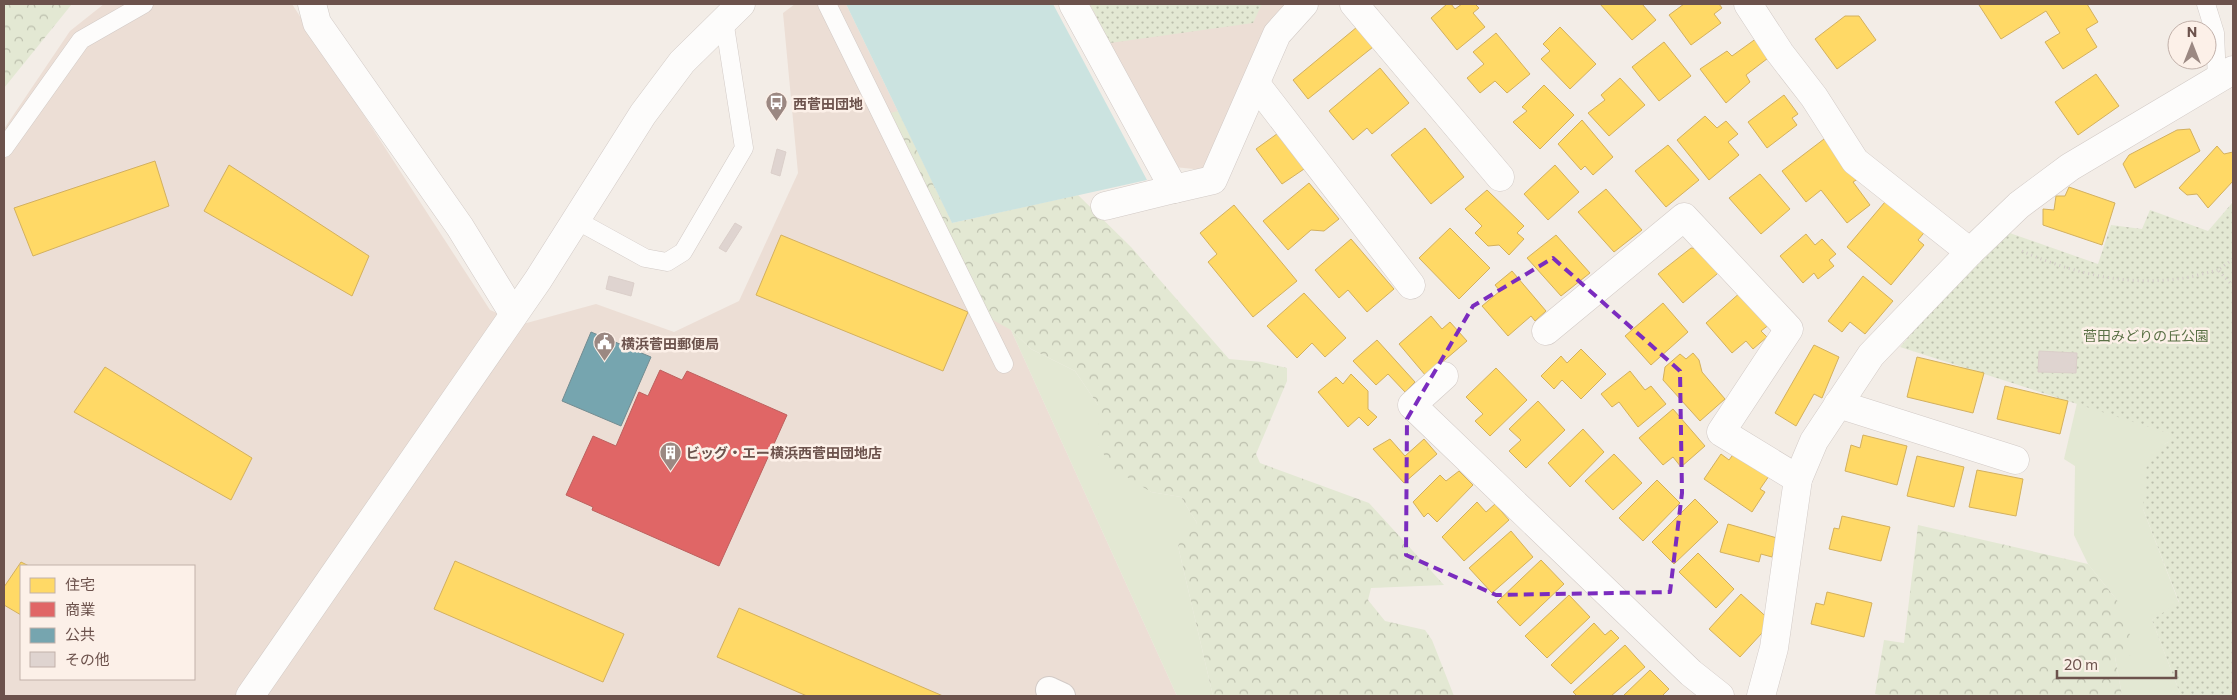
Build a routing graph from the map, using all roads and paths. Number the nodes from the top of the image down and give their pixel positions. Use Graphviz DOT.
graph roads {
  1 [pos="144,4"];
  2 [pos="312,4"];
  3 [pos="826,4"];
  4 [pos="1074,4"];
  5 [pos="1304,4"];
  6 [pos="1354,4"];
  7 [pos="1748,4"];
  8 [pos="2206,4"];
  9 [pos="732,12"];
  10 [pos="2225,75"];
  11 [pos="1256,84"];
  12 [pos="4,148"];
  13 [pos="1500,177"];
  14 [pos="1174,189"];
  15 [pos="1105,206"];
  16 [pos="576,220"];
  17 [pos="1979,242"];
  18 [pos="2233,259"];
  19 [pos="2218,270"];
  20 [pos="1411,285"];
  21 [pos="2233,286"];
  22 [pos="513,313"];
  23 [pos="1546,331"];
  24 [pos="1004,364"];
  25 [pos="1444,376"];
  26 [pos="1838,404"];
  27 [pos="2015,460"];
  28 [pos="1798,479"];
  29 [pos="250,696"];
  30 [pos="1720,696"];
  31 [pos="1761,696"];
  1 -- 12 [label="lane"];
  2 -- 22 [label="street"];
  3 -- 24 [label="lane"];
  4 -- 14 [label="street"];
  5 -- 11 [label="street"];
  6 -- 13 [label="street"];
  7 -- 17 [label="street"];
  8 -- 10 [label="lane"];
  9 -- 16 [label="street"];
  9 -- 16 [label="lane"];
  10 -- 17 [label="street"];
  11 -- 14 [label="street"];
  11 -- 20 [label="street"];
  14 -- 15 [label="street"];
  16 -- 22 [label="street"];
  17 -- 19 [label="path"];
  17 -- 26 [label="street"];
  18 -- 19 [label="path"];
  19 -- 21 [label="path"];
  22 -- 29 [label="street"];
  23 -- 28 [label="street"];
  25 -- 30 [label="street"];
  26 -- 27 [label="street"];
  26 -- 28 [label="street"];
  28 -- 31 [label="street"];
}
